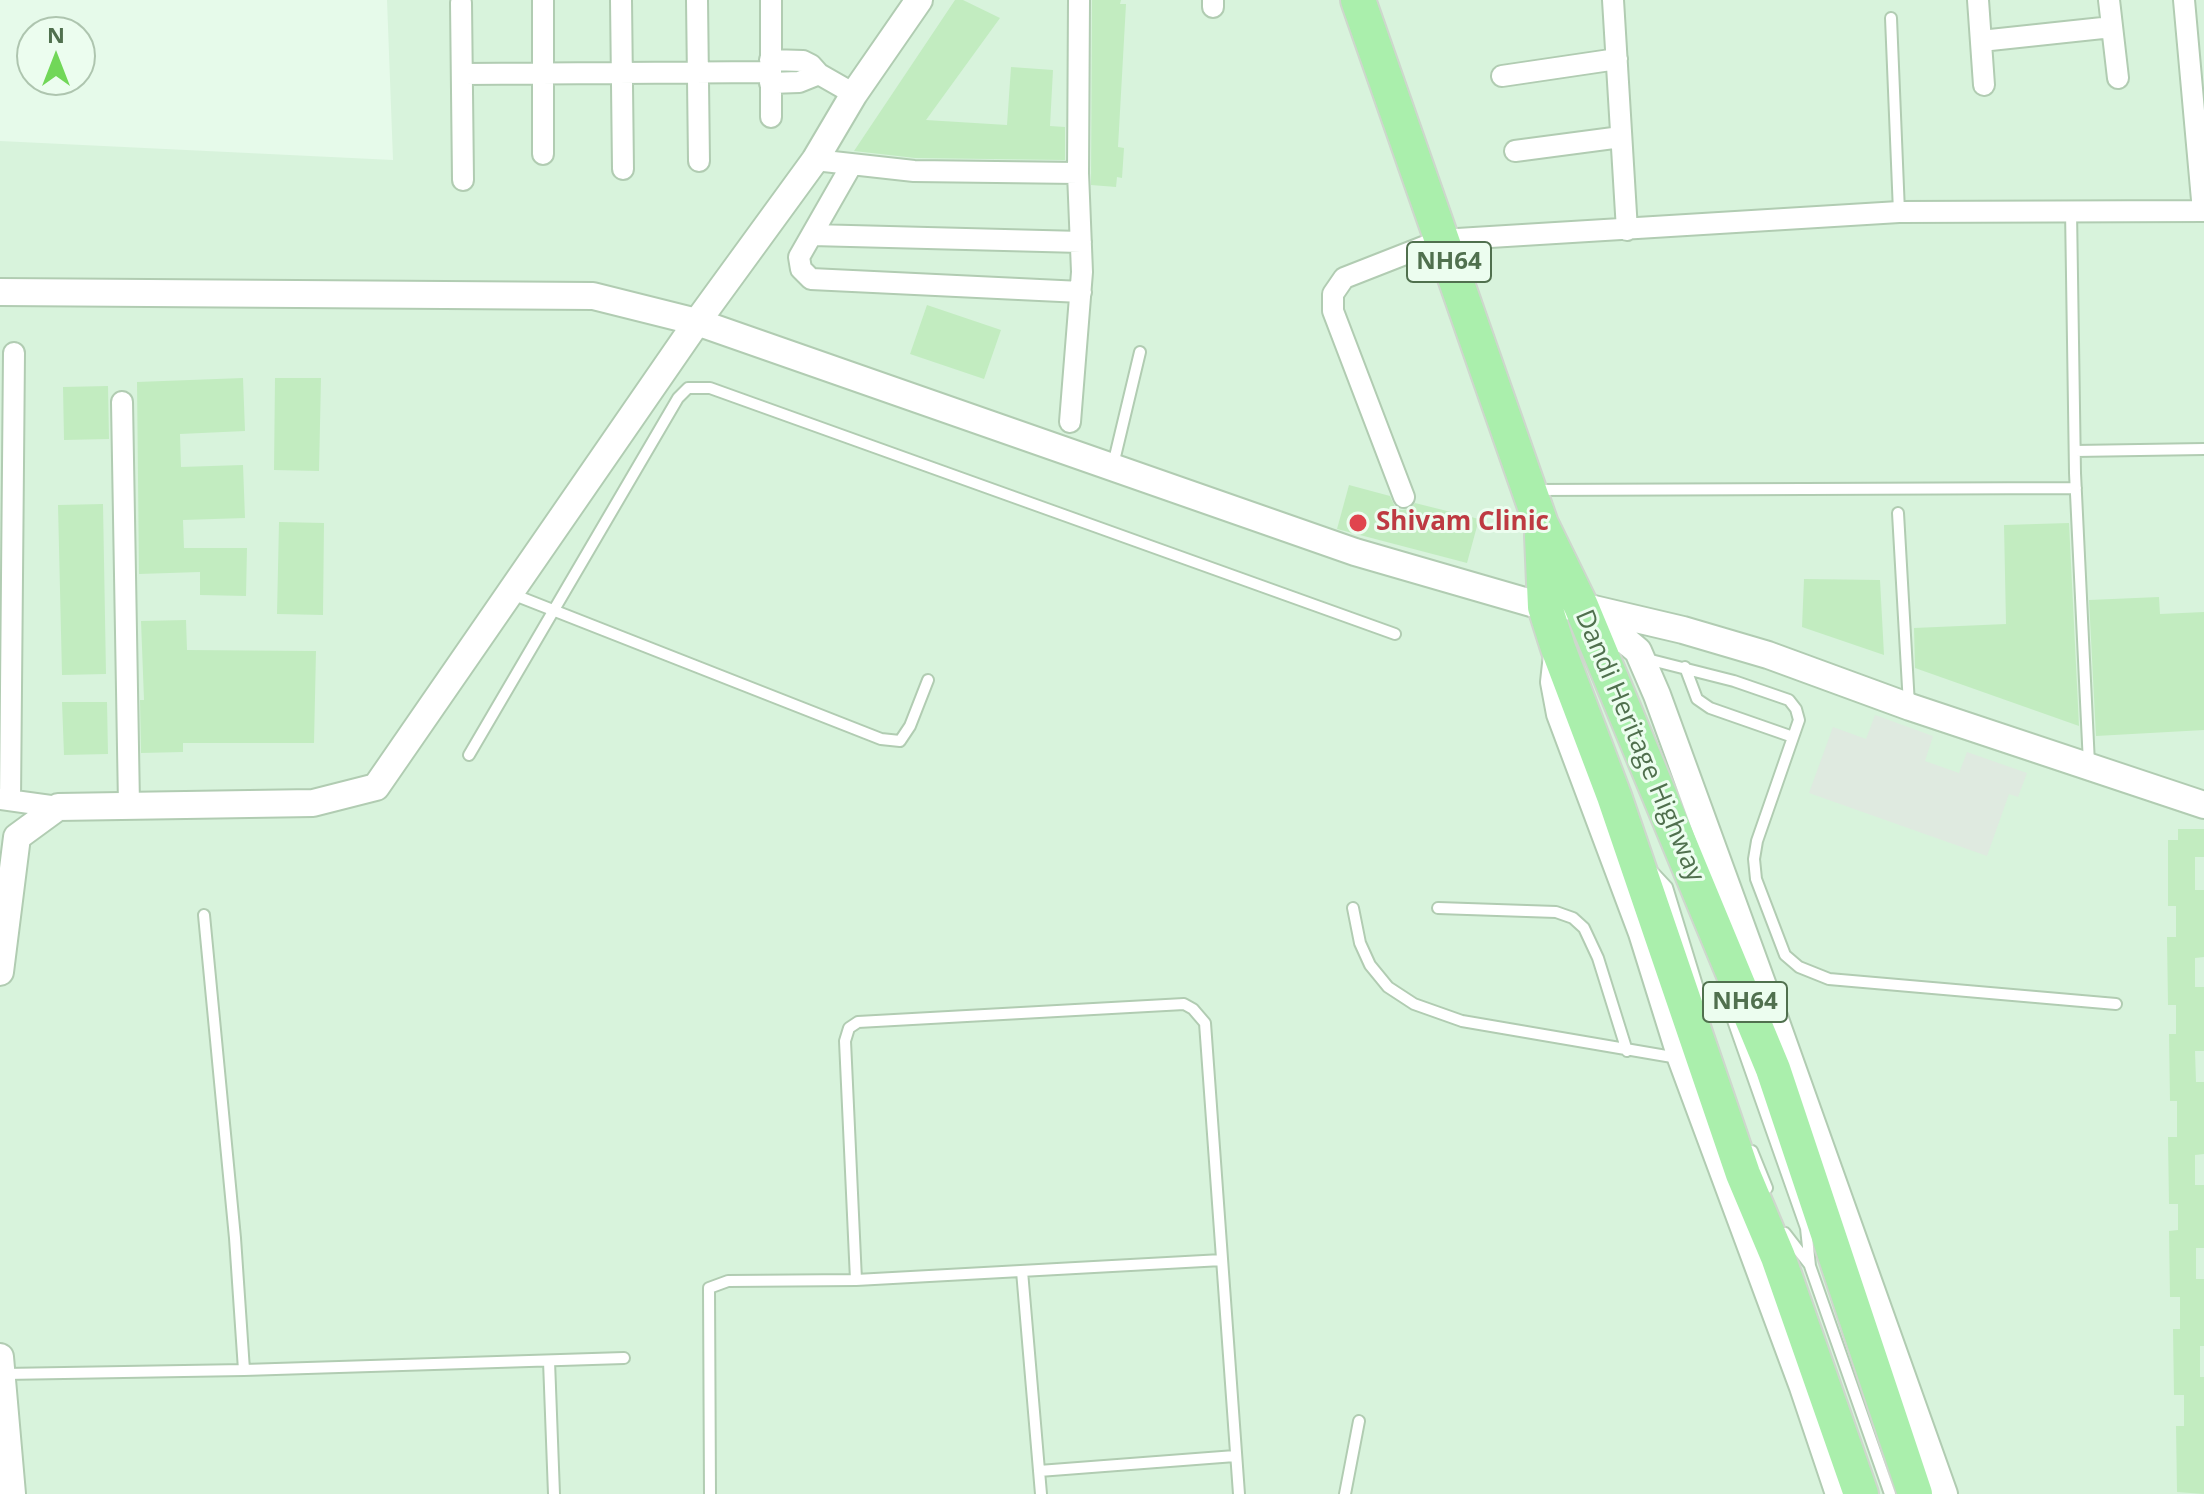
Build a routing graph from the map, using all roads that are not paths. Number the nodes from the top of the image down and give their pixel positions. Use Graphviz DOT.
graph roads {
  1 [pos="543,0"];
  2 [pos="621,0"];
  3 [pos="697,0"];
  4 [pos="771,0"];
  5 [pos="919,0"];
  6 [pos="1079,0"];
  7 [pos="1358,0"];
  8 [pos="1613,0"];
  9 [pos="1978,0"];
  10 [pos="2109,0"];
  11 [pos="2184,0"];
  12 [pos="461,3"];
  13 [pos="1891,18"];
  14 [pos="2112,27"];
  15 [pos="1981,41"];
  16 [pos="1617,59"];
  17 [pos="621,72"];
  18 [pos="698,72"];
  19 [pos="770,72"];
  20 [pos="543,73"];
  21 [pos="463,74"];
  22 [pos="1502,76"];
  23 [pos="2118,78"];
  24 [pos="1984,85"];
  25 [pos="854,94"];
  26 [pos="771,117"];
  27 [pos="1621,137"];
  28 [pos="1515,151"];
  29 [pos="543,154"];
  30 [pos="815,160"];
  31 [pos="699,161"];
  32 [pos="851,166"];
  33 [pos="623,169"];
  34 [pos="1078,173"];
  35 [pos="463,180"];
  36 [pos="2071,210"];
  37 [pos="2203,211"];
  38 [pos="1899,212"];
  39 [pos="1627,230"];
  40 [pos="812,235"];
  41 [pos="1441,240"];
  42 [pos="1081,242"];
  43 [pos="0,292"];
  44 [pos="1081,292"];
  45 [pos="697,322"];
  46 [pos="1140,352"];
  47 [pos="14,353"];
  48 [pos="122,402"];
  49 [pos="1070,422"];
  50 [pos="2204,449"];
  51 [pos="2075,451"];
  52 [pos="1113,467"];
  53 [pos="2076,488"];
  54 [pos="1528,490"];
  55 [pos="1404,497"];
  56 [pos="6,509"];
  57 [pos="1898,513"];
  58 [pos="1541,524"];
  59 [pos="511,593"];
  60 [pos="1545,607"];
  61 [pos="553,610"];
  62 [pos="1587,620"];
  63 [pos="1395,634"];
  64 [pos="1558,648"];
  65 [pos="1641,657"];
  66 [pos="1685,667"];
  67 [pos="928,680"];
  68 [pos="1619,698"];
  69 [pos="1910,707"];
  70 [pos="1793,737"];
  71 [pos="469,755"];
  72 [pos="2089,767"];
  73 [pos="1648,798"];
  74 [pos="5,800"];
  75 [pos="129,805"];
  76 [pos="2204,805"];
  77 [pos="58,807"];
  78 [pos="1636,860"];
  79 [pos="1353,908"];
  80 [pos="1438,908"];
  81 [pos="204,915"];
  82 [pos="0,972"];
  83 [pos="1717,977"];
  84 [pos="2116,1004"];
  85 [pos="1709,1023"];
  86 [pos="1627,1051"];
  87 [pos="1692,1060"];
  88 [pos="1748,1140"];
  89 [pos="1770,1196"];
  90 [pos="1781,1223"];
  91 [pos="1222,1260"];
  92 [pos="1810,1266"];
  93 [pos="1022,1271"];
  94 [pos="856,1280"];
  95 [pos="624,1358"];
  96 [pos="549,1361"];
  97 [pos="1,1365"];
  98 [pos="244,1370"];
  99 [pos="1359,1421"];
  100 [pos="1235,1456"];
  101 [pos="1039,1471"];
  102 [pos="12,1494"];
  103 [pos="554,1494"];
  104 [pos="710,1494"];
  105 [pos="1041,1494"];
  106 [pos="1239,1494"];
  107 [pos="1345,1494"];
  108 [pos="1839,1494"];
  109 [pos="1861,1494"];
  110 [pos="1890,1494"];
  111 [pos="1915,1494"];
  112 [pos="1944,1494"];
  1 -- 20 [label="street"];
  2 -- 17 [label="street"];
  3 -- 18 [label="street"];
  4 -- 19 [label="street"];
  5 -- 25 [label="street"];
  6 -- 34 [label="street"];
  7 -- 41 [label="highway, Dandi Heritage Highway / NH64"];
  8 -- 16 [label="street"];
  9 -- 15 [label="street"];
  10 -- 14 [label="street"];
  11 -- 37 [label="street"];
  12 -- 21 [label="street"];
  13 -- 38 [label="lane"];
  14 -- 15 [label="street"];
  14 -- 23 [label="street"];
  15 -- 24 [label="street"];
  16 -- 22 [label="street"];
  16 -- 27 [label="street"];
  17 -- 18 [label="street"];
  17 -- 20 [label="street"];
  17 -- 33 [label="street"];
  18 -- 19 [label="street"];
  18 -- 31 [label="street"];
  19 -- 25 [label="street"];
  19 -- 26 [label="street"];
  20 -- 21 [label="street"];
  20 -- 29 [label="street"];
  21 -- 35 [label="street"];
  25 -- 30 [label="street"];
  27 -- 28 [label="street"];
  27 -- 39 [label="street"];
  30 -- 32 [label="street"];
  30 -- 45 [label="street"];
  32 -- 34 [label="street"];
  32 -- 40 [label="street"];
  34 -- 42 [label="street"];
  36 -- 37 [label="street"];
  36 -- 38 [label="street"];
  36 -- 51 [label="lane"];
  38 -- 39 [label="street"];
  39 -- 41 [label="street"];
  40 -- 42 [label="street"];
  40 -- 44 [label="street"];
  41 -- 54 [label="highway, Dandi Heritage Highway / NH64"];
  41 -- 55 [label="street"];
  42 -- 44 [label="street"];
  43 -- 45 [label="street"];
  44 -- 49 [label="street"];
  45 -- 52 [label="street"];
  45 -- 59 [label="street"];
  46 -- 52 [label="lane"];
  47 -- 56 [label="street"];
  48 -- 75 [label="street"];
  50 -- 51 [label="lane"];
  51 -- 53 [label="lane"];
  52 -- 60 [label="street"];
  53 -- 54 [label="lane"];
  53 -- 72 [label="lane"];
  54 -- 58 [label="highway, Dandi Heritage Highway / NH64"];
  56 -- 74 [label="street"];
  57 -- 69 [label="lane"];
  58 -- 60 [label="highway, NH64"];
  58 -- 62 [label="highway, Dandi Heritage Highway / NH64"];
  59 -- 61 [label="lane"];
  59 -- 75 [label="street"];
  60 -- 62 [label="street"];
  60 -- 64 [label="highway, NH64"];
  61 -- 63 [label="lane"];
  61 -- 67 [label="lane"];
  61 -- 71 [label="lane"];
  62 -- 65 [label="street"];
  62 -- 68 [label="highway, Dandi Heritage Highway / NH64"];
  62 -- 69 [label="street"];
  64 -- 78 [label="highway, NH64"];
  64 -- 87 [label="street"];
  65 -- 66 [label="lane"];
  65 -- 112 [label="street"];
  66 -- 70 [label="lane"];
  66 -- 70 [label="lane"];
  68 -- 73 [label="lane"];
  68 -- 111 [label="highway, Dandi Heritage Highway / NH64"];
  69 -- 72 [label="street"];
  70 -- 84 [label="lane"];
  72 -- 76 [label="street"];
  74 -- 77 [label="street"];
  75 -- 77 [label="street"];
  77 -- 82 [label="street"];
  78 -- 85 [label="lane"];
  78 -- 87 [label="highway, NH64"];
  79 -- 86 [label="lane"];
  80 -- 86 [label="lane"];
  81 -- 98 [label="lane"];
  83 -- 92 [label="lane"];
  86 -- 87 [label="lane"];
  87 -- 108 [label="street"];
  87 -- 109 [label="highway, NH64"];
  88 -- 89 [label="lane"];
  90 -- 92 [label="lane"];
  91 -- 93 [label="lane"];
  91 -- 94 [label="lane"];
  91 -- 100 [label="lane"];
  92 -- 110 [label="lane"];
  93 -- 94 [label="lane"];
  93 -- 101 [label="lane"];
  94 -- 104 [label="lane"];
  95 -- 96 [label="lane"];
  96 -- 98 [label="lane"];
  96 -- 103 [label="lane"];
  97 -- 98 [label="lane"];
  97 -- 102 [label="street"];
  99 -- 107 [label="lane"];
  100 -- 101 [label="lane"];
  100 -- 106 [label="lane"];
  101 -- 105 [label="lane"];
}
